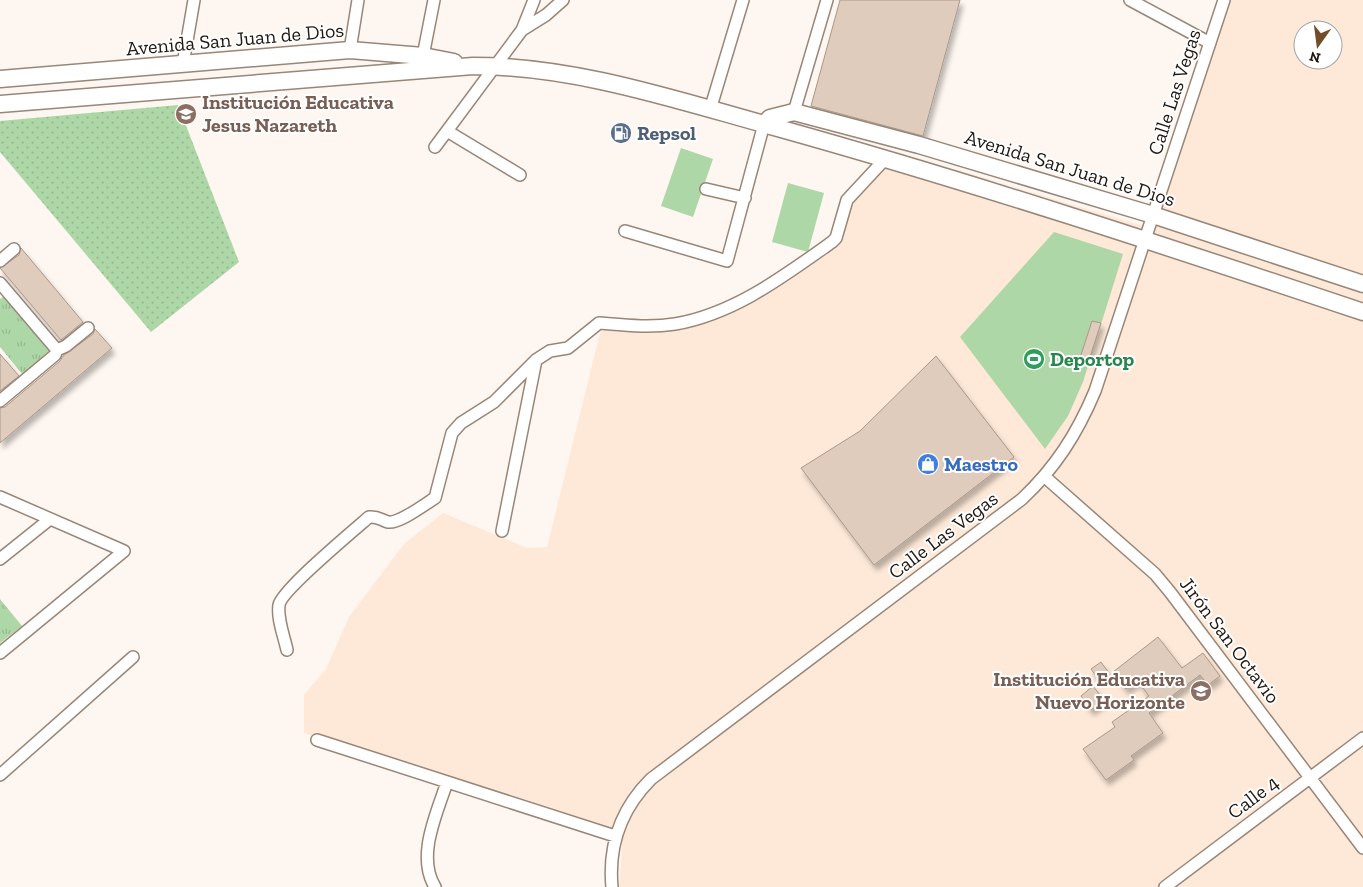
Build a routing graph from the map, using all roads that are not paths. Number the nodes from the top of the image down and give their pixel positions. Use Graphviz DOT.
graph roads {
  1 [pos="194,0"];
  2 [pos="358,0"];
  3 [pos="434,0"];
  4 [pos="534,0"];
  5 [pos="563,0"];
  6 [pos="743,0"];
  7 [pos="827,0"];
  8 [pos="1130,0"];
  9 [pos="1224,0"];
  10 [pos="522,30"];
  11 [pos="1210,43"];
  12 [pos="350,50"];
  13 [pos="423,56"];
  14 [pos="183,64"];
  15 [pos="474,66"];
  16 [pos="496,66"];
  17 [pos="0,78"];
  18 [pos="0,104"];
  19 [pos="710,110"];
  20 [pos="794,112"];
  21 [pos="764,124"];
  22 [pos="447,131"];
  23 [pos="435,147"];
  24 [pos="886,158"];
  25 [pos="520,175"];
  26 [pos="706,189"];
  27 [pos="745,198"];
  28 [pos="1153,215"];
  29 [pos="625,231"];
  30 [pos="1145,239"];
  31 [pos="14,249"];
  32 [pos="0,260"];
  33 [pos="0,283"];
  34 [pos="1363,284"];
  35 [pos="1363,312"];
  36 [pos="88,328"];
  37 [pos="57,350"];
  38 [pos="536,360"];
  39 [pos="0,401"];
  40 [pos="1045,477"];
  41 [pos="0,497"];
  42 [pos="50,519"];
  43 [pos="502,531"];
  44 [pos="0,559"];
  45 [pos="287,650"];
  46 [pos="0,653"];
  47 [pos="133,657"];
  48 [pos="1363,738"];
  49 [pos="317,740"];
  50 [pos="0,775"];
  51 [pos="1310,777"];
  52 [pos="447,782"];
  53 [pos="615,836"];
  54 [pos="1363,848"];
  55 [pos="435,887"];
  56 [pos="612,887"];
  57 [pos="1165,887"];
  1 -- 14 [label="street"];
  2 -- 12 [label="street"];
  3 -- 13 [label="street"];
  4 -- 10 [label="street"];
  5 -- 10 [label="street"];
  6 -- 19 [label="street"];
  7 -- 20 [label="street"];
  8 -- 11 [label="street"];
  9 -- 11 [label="street, Calle Las Vegas"];
  10 -- 16 [label="street"];
  11 -- 28 [label="street, Calle Las Vegas"];
  12 -- 13 [label="main road, Avenida San Juan de Dios"];
  12 -- 14 [label="main road, Avenida San Juan de Dios"];
  13 -- 15 [label="main road, Avenida San Juan de Dios"];
  14 -- 17 [label="main road, Avenida San Juan de Dios"];
  15 -- 16 [label="main road, Avenida San Juan de Dios"];
  15 -- 18 [label="main road, Avenida San Juan de Dios"];
  16 -- 19 [label="main road, Avenida San Juan de Dios"];
  16 -- 22 [label="street"];
  19 -- 21 [label="main road, Avenida San Juan de Dios"];
  20 -- 21 [label="main road, Avenida San Juan de Dios"];
  20 -- 28 [label="main road, Avenida San Juan de Dios"];
  21 -- 24 [label="main road, Avenida San Juan de Dios"];
  21 -- 27 [label="street"];
  22 -- 23 [label="street"];
  22 -- 25 [label="street"];
  24 -- 30 [label="main road, Avenida San Juan de Dios"];
  24 -- 38 [label="street"];
  26 -- 27 [label="street"];
  27 -- 29 [label="street"];
  28 -- 30 [label="street, Calle Las Vegas"];
  28 -- 34 [label="main road, Avenida San Juan de Dios"];
  30 -- 35 [label="main road, Avenida San Juan de Dios"];
  30 -- 40 [label="street, Calle Las Vegas"];
  31 -- 32 [label="street"];
  33 -- 37 [label="street"];
  36 -- 37 [label="street"];
  37 -- 39 [label="street"];
  38 -- 43 [label="street"];
  38 -- 45 [label="street"];
  40 -- 51 [label="street, Jirón San Octavio"];
  40 -- 53 [label="street, Calle Las Vegas"];
  41 -- 42 [label="street"];
  42 -- 44 [label="street"];
  42 -- 46 [label="street"];
  47 -- 50 [label="street"];
  48 -- 51 [label="street, Calle 4"];
  49 -- 52 [label="street"];
  51 -- 54 [label="street, Jirón San Octavio"];
  51 -- 57 [label="street, Calle 4"];
  52 -- 53 [label="street"];
  52 -- 55 [label="street"];
  53 -- 56 [label="street, Calle Las Vegas"];
}
